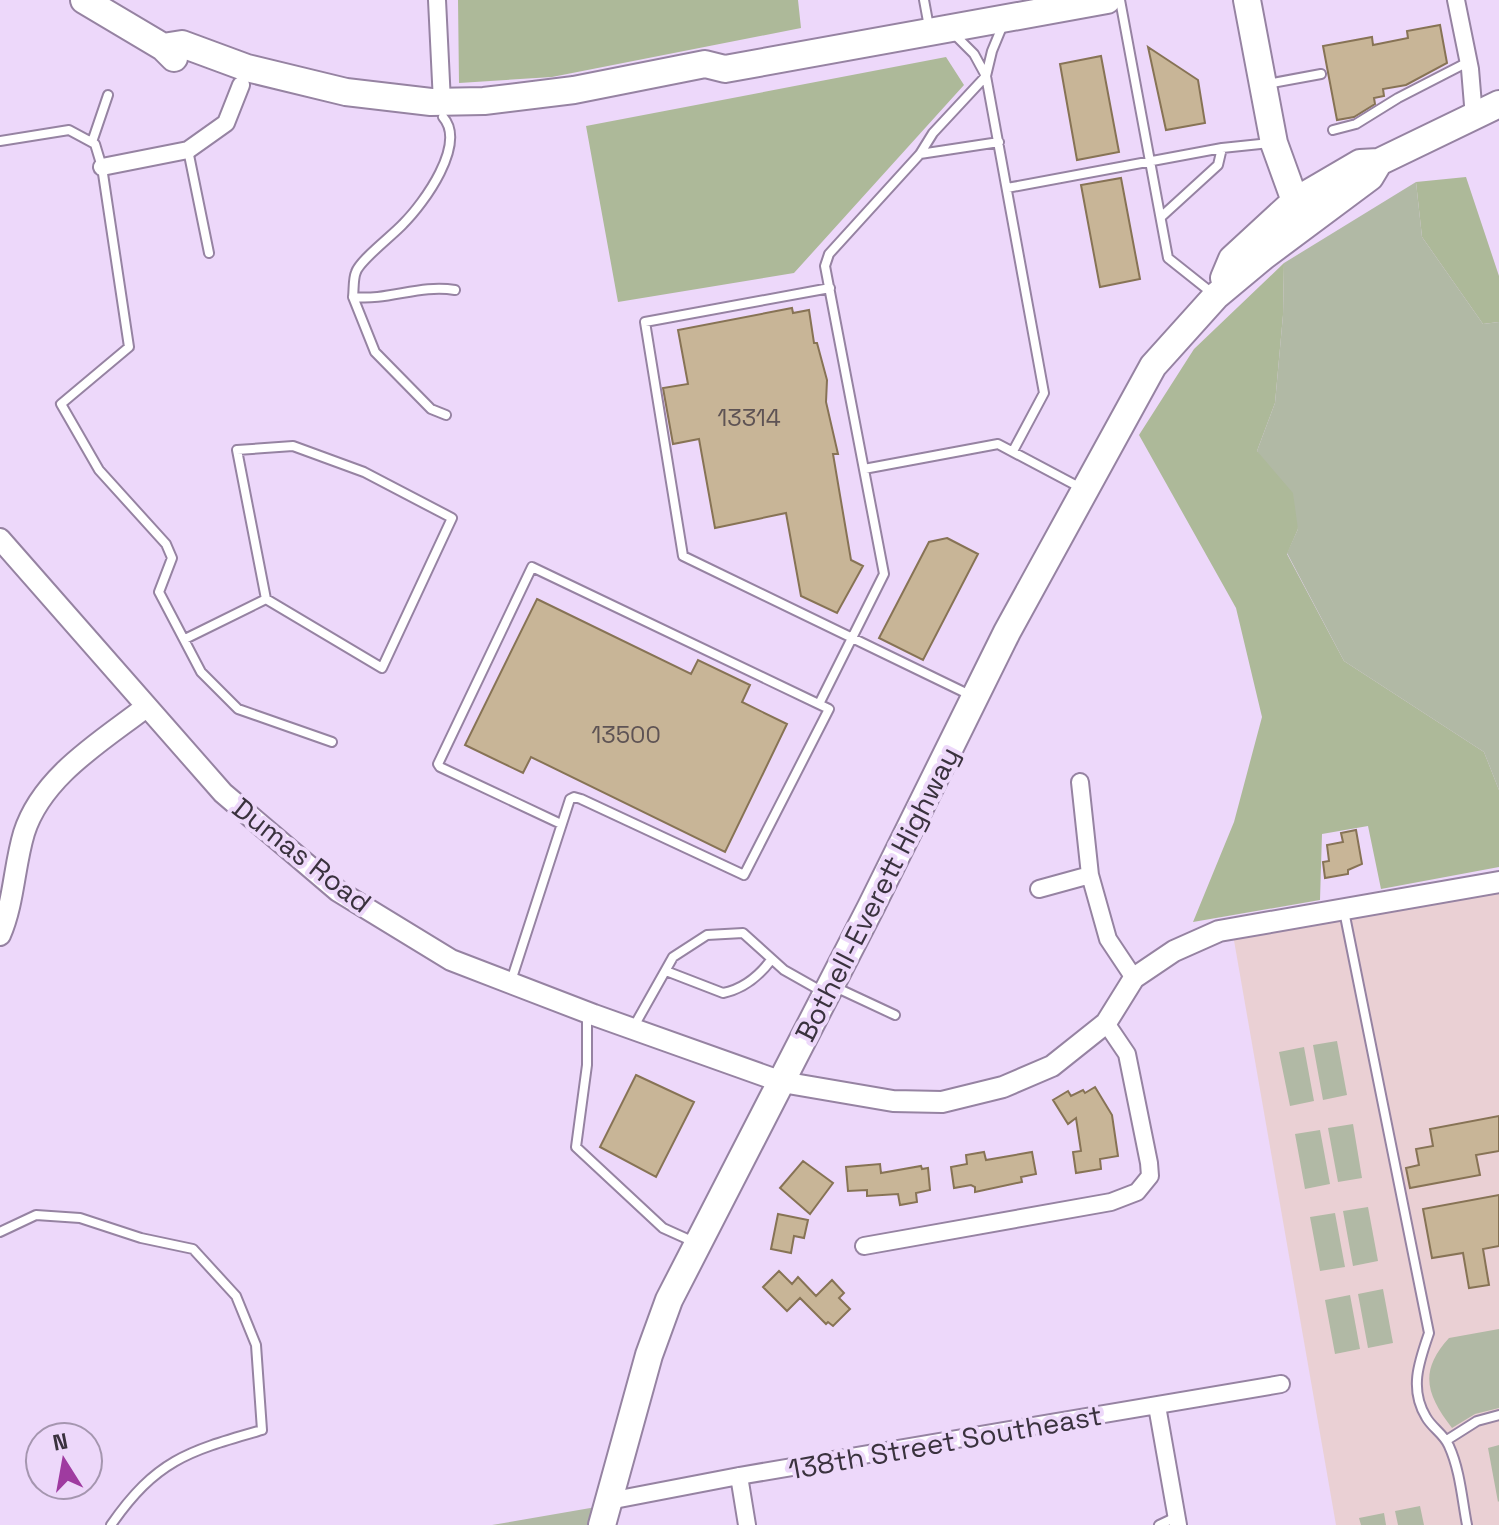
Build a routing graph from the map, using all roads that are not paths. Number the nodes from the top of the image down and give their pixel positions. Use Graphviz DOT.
graph roads {
  1 [pos="84,0"];
  2 [pos="437,0"];
  3 [pos="924,0"];
  4 [pos="1107,0"];
  5 [pos="1120,0"];
  6 [pos="1247,0"];
  7 [pos="1456,0"];
  8 [pos="1017,11"];
  9 [pos="939,30"];
  10 [pos="163,47"];
  11 [pos="1469,61"];
  12 [pos="1321,74"];
  13 [pos="986,76"];
  14 [pos="241,85"];
  15 [pos="1262,85"];
  16 [pos="108,95"];
  17 [pos="443,109"];
  18 [pos="1492,111"];
  19 [pos="1333,130"];
  20 [pos="0,141"];
  21 [pos="92,142"];
  22 [pos="999,142"];
  23 [pos="1274,143"];
  24 [pos="1222,148"];
  25 [pos="188,150"];
  26 [pos="920,154"];
  27 [pos="1150,161"];
  28 [pos="1379,162"];
  29 [pos="102,167"];
  30 [pos="1007,188"];
  31 [pos="1295,201"];
  32 [pos="1161,217"];
  33 [pos="209,253"];
  34 [pos="1264,256"];
  35 [pos="830,288"];
  36 [pos="455,290"];
  37 [pos="1216,296"];
  38 [pos="353,297"];
  39 [pos="446,415"];
  40 [pos="1013,451"];
  41 [pos="864,469"];
  42 [pos="1084,489"];
  43 [pos="0,539"];
  44 [pos="266,599"];
  45 [pos="852,637"];
  46 [pos="185,639"];
  47 [pos="976,698"];
  48 [pos="819,704"];
  49 [pos="146,707"];
  50 [pos="332,742"];
  51 [pos="1080,782"];
  52 [pos="561,824"];
  53 [pos="1090,875"];
  54 [pos="1499,882"];
  55 [pos="1039,889"];
  56 [pos="1344,911"];
  57 [pos="0,935"];
  58 [pos="771,960"];
  59 [pos="666,971"];
  60 [pos="1134,978"];
  61 [pos="510,982"];
  62 [pos="829,989"];
  63 [pos="587,1012"];
  64 [pos="895,1015"];
  65 [pos="1106,1023"];
  66 [pos="632,1029"];
  67 [pos="782,1082"];
  68 [pos="0,1232"];
  69 [pos="698,1244"];
  70 [pos="864,1246"];
  71 [pos="1281,1384"];
  72 [pos="1157,1406"];
  73 [pos="1499,1415"];
  74 [pos="1447,1440"];
  75 [pos="739,1476"];
  76 [pos="605,1513"];
  77 [pos="1177,1521"];
  78 [pos="111,1525"];
  79 [pos="747,1525"];
  80 [pos="1159,1525"];
  81 [pos="1467,1525"];
  1 -- 10 [label="main road"];
  2 -- 17 [label="street"];
  3 -- 9 [label="lane"];
  4 -- 8 [label="main road"];
  5 -- 27 [label="lane"];
  6 -- 15 [label="main road"];
  7 -- 11 [label="street"];
  8 -- 9 [label="main road"];
  8 -- 13 [label="lane"];
  9 -- 13 [label="lane"];
  9 -- 17 [label="main road"];
  10 -- 14 [label="main road"];
  10 -- 17 [label="main road"];
  11 -- 18 [label="street"];
  11 -- 19 [label="lane"];
  12 -- 15 [label="lane"];
  13 -- 22 [label="lane"];
  13 -- 26 [label="lane"];
  14 -- 17 [label="main road"];
  14 -- 25 [label="street"];
  15 -- 23 [label="main road"];
  16 -- 21 [label="lane"];
  17 -- 38 [label="lane"];
  18 -- 28 [label="main road, Bothell-Everett Highway"];
  20 -- 21 [label="lane"];
  21 -- 29 [label="lane"];
  22 -- 26 [label="lane"];
  22 -- 30 [label="lane"];
  23 -- 24 [label="lane"];
  23 -- 31 [label="main road"];
  24 -- 27 [label="lane"];
  24 -- 32 [label="lane"];
  25 -- 29 [label="street"];
  25 -- 33 [label="lane"];
  26 -- 35 [label="lane"];
  27 -- 30 [label="lane"];
  27 -- 32 [label="lane"];
  28 -- 31 [label="main road, Bothell-Everett Highway"];
  28 -- 34 [label="main road, Bothell-Everett Highway"];
  29 -- 46 [label="lane"];
  30 -- 40 [label="lane"];
  31 -- 34 [label="main road"];
  31 -- 37 [label="main road, Bothell-Everett Highway"];
  32 -- 37 [label="lane"];
  34 -- 37 [label="main road, Bothell-Everett Highway"];
  35 -- 41 [label="lane"];
  35 -- 45 [label="lane"];
  36 -- 38 [label="lane"];
  37 -- 42 [label="main road, Bothell-Everett Highway"];
  38 -- 39 [label="lane"];
  40 -- 41 [label="lane"];
  40 -- 42 [label="lane"];
  41 -- 45 [label="lane"];
  42 -- 47 [label="main road, Bothell-Everett Highway"];
  43 -- 49 [label="street, Dumas Road"];
  44 -- 44 [label="lane"];
  44 -- 46 [label="lane"];
  45 -- 47 [label="lane"];
  45 -- 48 [label="lane"];
  46 -- 50 [label="lane"];
  47 -- 62 [label="main road, Bothell-Everett Highway"];
  48 -- 52 [label="lane"];
  48 -- 52 [label="lane"];
  49 -- 57 [label="street"];
  49 -- 61 [label="street, Dumas Road"];
  51 -- 53 [label="street"];
  52 -- 61 [label="lane"];
  53 -- 55 [label="street"];
  53 -- 60 [label="street"];
  54 -- 56 [label="street"];
  56 -- 60 [label="street"];
  56 -- 74 [label="lane"];
  58 -- 59 [label="lane"];
  58 -- 59 [label="lane"];
  58 -- 62 [label="lane"];
  59 -- 66 [label="lane"];
  60 -- 65 [label="street, Dumas Road"];
  61 -- 63 [label="street, Dumas Road"];
  62 -- 64 [label="lane"];
  62 -- 67 [label="main road, Bothell-Everett Highway"];
  63 -- 66 [label="street, Dumas Road"];
  63 -- 69 [label="lane"];
  65 -- 67 [label="street, Dumas Road"];
  65 -- 70 [label="street"];
  66 -- 67 [label="street, Dumas Road"];
  67 -- 69 [label="main road, Bothell-Everett Highway"];
  68 -- 78 [label="lane"];
  69 -- 76 [label="main road, Bothell-Everett Highway"];
  71 -- 72 [label="street, 138th Street Southeast"];
  72 -- 75 [label="street, 138th Street Southeast"];
  72 -- 77 [label="street"];
  73 -- 74 [label="lane"];
  74 -- 81 [label="lane"];
  75 -- 76 [label="street, 138th Street Southeast"];
  75 -- 79 [label="street"];
  77 -- 80 [label="lane"];
}
